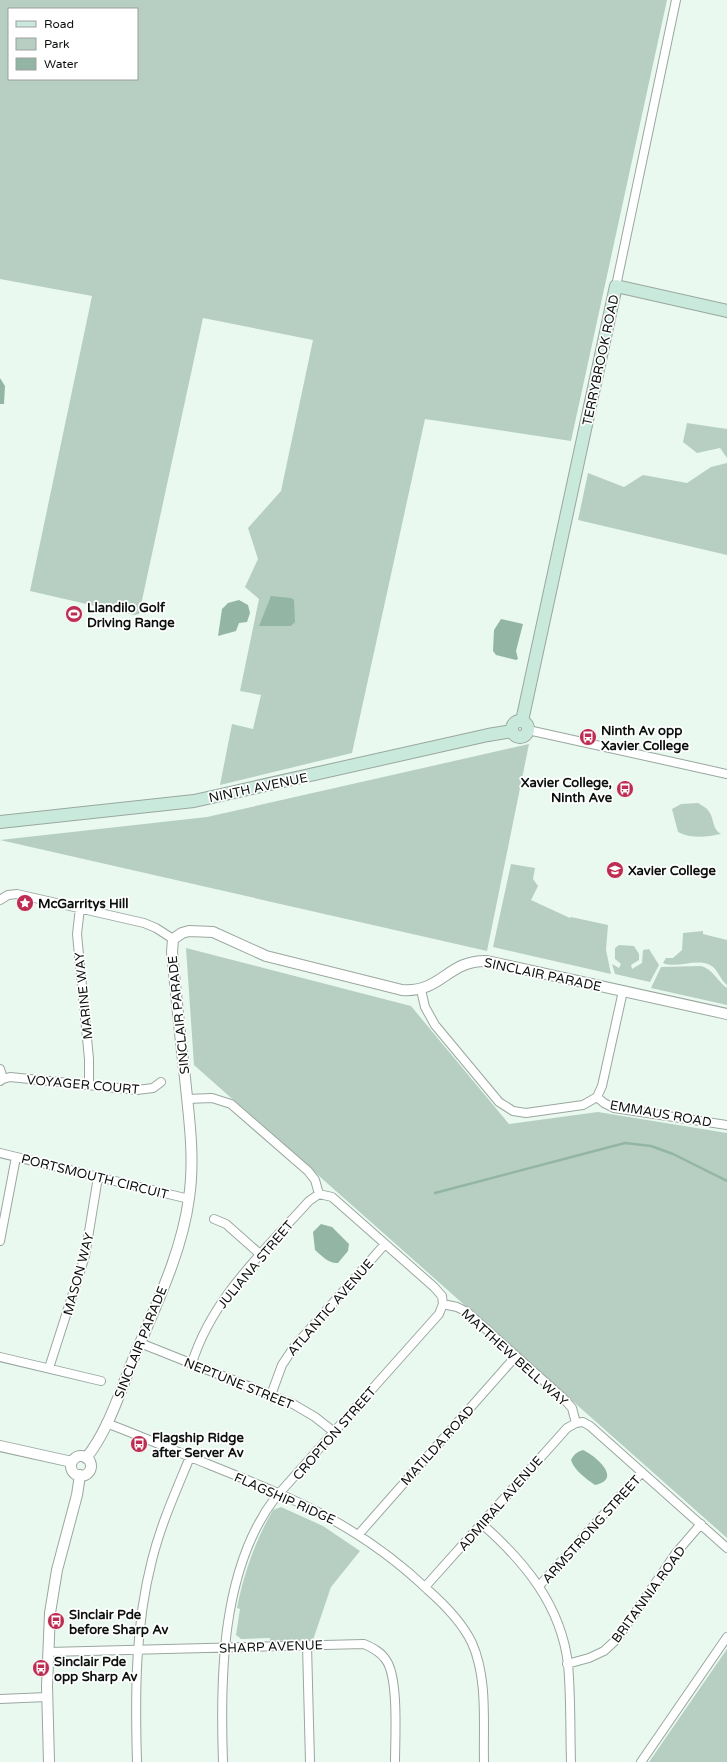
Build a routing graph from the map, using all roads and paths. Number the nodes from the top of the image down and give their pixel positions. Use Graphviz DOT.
graph roads {
  1 [pos="676,0"];
  2 [pos="616,286"];
  3 [pos="727,311"];
  4 [pos="525,725"];
  5 [pos="727,774"];
  6 [pos="0,822"];
  7 [pos="0,900"];
  8 [pos="80,908"];
  9 [pos="173,939"];
  10 [pos="421,990"];
  11 [pos="623,991"];
  12 [pos="727,1014"];
  13 [pos="0,1069"];
  14 [pos="2,1080"];
  15 [pos="161,1082"];
  16 [pos="89,1085"];
  17 [pos="597,1097"];
  18 [pos="187,1099"];
  19 [pos="727,1125"];
  20 [pos="0,1153"];
  21 [pos="16,1157"];
  22 [pos="98,1177"];
  23 [pos="320,1194"];
  24 [pos="189,1199"];
  25 [pos="214,1219"];
  26 [pos="0,1241"];
  27 [pos="385,1244"];
  28 [pos="261,1255"];
  29 [pos="443,1304"];
  30 [pos="140,1342"];
  31 [pos="516,1356"];
  32 [pos="0,1357"];
  33 [pos="192,1363"];
  34 [pos="49,1368"];
  35 [pos="102,1381"];
  36 [pos="270,1395"];
  37 [pos="106,1423"];
  38 [pos="576,1423"];
  39 [pos="334,1432"];
  40 [pos="0,1448"];
  41 [pos="190,1457"];
  42 [pos="86,1458"];
  43 [pos="72,1462"];
  44 [pos="642,1472"];
  45 [pos="80,1476"];
  46 [pos="280,1493"];
  47 [pos="482,1524"];
  48 [pos="701,1524"];
  49 [pos="359,1534"];
  50 [pos="727,1548"];
  51 [pos="540,1586"];
  52 [pos="425,1587"];
  53 [pos="727,1637"];
  54 [pos="307,1645"];
  55 [pos="226,1647"];
  56 [pos="138,1650"];
  57 [pos="48,1652"];
  58 [pos="568,1664"];
  59 [pos="47,1697"];
  60 [pos="0,1699"];
  61 [pos="49,1762"];
  62 [pos="137,1762"];
  63 [pos="223,1762"];
  64 [pos="310,1762"];
  65 [pos="395,1762"];
  66 [pos="484,1762"];
  67 [pos="571,1762"];
  68 [pos="641,1762"];
  1 -- 2 [label="street, TERRYBROOK ROAD"];
  2 -- 3 [label="main road"];
  2 -- 4 [label="main road, TERRYBROOK ROAD"];
  4 -- 5 [label="street"];
  4 -- 6 [label="main road, NINTH AVENUE"];
  7 -- 8 [label="street"];
  8 -- 9 [label="street"];
  8 -- 16 [label="street, MARINE WAY"];
  9 -- 10 [label="street, SINCLAIR PARADE"];
  9 -- 18 [label="street, SINCLAIR PARADE"];
  10 -- 11 [label="street, SINCLAIR PARADE"];
  10 -- 17 [label="street"];
  11 -- 12 [label="street, SINCLAIR PARADE"];
  11 -- 17 [label="street"];
  13 -- 14 [label="street"];
  14 -- 16 [label="street, VOYAGER COURT"];
  15 -- 16 [label="street, VOYAGER COURT"];
  17 -- 19 [label="street, EMMAUS ROAD"];
  18 -- 23 [label="street"];
  18 -- 24 [label="street, SINCLAIR PARADE"];
  20 -- 21 [label="street, PORTSMOUTH CIRCUIT"];
  21 -- 22 [label="street, PORTSMOUTH CIRCUIT"];
  21 -- 26 [label="street"];
  22 -- 24 [label="street, PORTSMOUTH CIRCUIT"];
  22 -- 34 [label="street, MASON WAY"];
  23 -- 27 [label="street"];
  23 -- 28 [label="street, JULIANA STREET"];
  24 -- 30 [label="street, SINCLAIR PARADE"];
  25 -- 28 [label="street"];
  27 -- 29 [label="street"];
  27 -- 36 [label="street, ATLANTIC AVENUE"];
  28 -- 33 [label="street, JULIANA STREET"];
  29 -- 31 [label="street, MATTHEW BELL WAY"];
  29 -- 39 [label="street, CROPTON STREET"];
  30 -- 33 [label="street, NEPTUNE STREET"];
  30 -- 37 [label="street, SINCLAIR PARADE"];
  31 -- 38 [label="street, MATTHEW BELL WAY"];
  31 -- 49 [label="street, MATILDA ROAD"];
  32 -- 34 [label="street"];
  33 -- 36 [label="street, NEPTUNE STREET"];
  34 -- 35 [label="street"];
  36 -- 39 [label="street, NEPTUNE STREET"];
  37 -- 41 [label="street, FLAGSHIP RIDGE"];
  37 -- 42 [label="street, SINCLAIR PARADE"];
  38 -- 44 [label="street"];
  38 -- 47 [label="street, ADMIRAL AVENUE"];
  39 -- 46 [label="street, CROPTON STREET"];
  40 -- 43 [label="street"];
  41 -- 46 [label="street, FLAGSHIP RIDGE"];
  41 -- 56 [label="street"];
  42 -- 43 [label="street"];
  42 -- 45 [label="street"];
  43 -- 45 [label="street"];
  44 -- 48 [label="street"];
  44 -- 51 [label="street, ARMSTRONG STREET"];
  45 -- 57 [label="street"];
  46 -- 49 [label="street, FLAGSHIP RIDGE"];
  46 -- 55 [label="street, CROPTON STREET"];
  47 -- 51 [label="street"];
  47 -- 52 [label="street, ADMIRAL AVENUE"];
  48 -- 50 [label="street"];
  48 -- 58 [label="street, BRITANNIA ROAD"];
  49 -- 52 [label="street, FLAGSHIP RIDGE"];
  51 -- 58 [label="street"];
  52 -- 66 [label="street, FLAGSHIP RIDGE"];
  53 -- 68 [label="street"];
  54 -- 55 [label="street, SHARP AVENUE"];
  54 -- 64 [label="street"];
  54 -- 65 [label="street, SHARP AVENUE"];
  55 -- 56 [label="street, SHARP AVENUE"];
  55 -- 63 [label="street, CROPTON STREET"];
  56 -- 57 [label="street, SHARP AVENUE"];
  56 -- 62 [label="street"];
  57 -- 59 [label="street"];
  58 -- 67 [label="street"];
  59 -- 60 [label="street"];
  59 -- 61 [label="street"];
}
